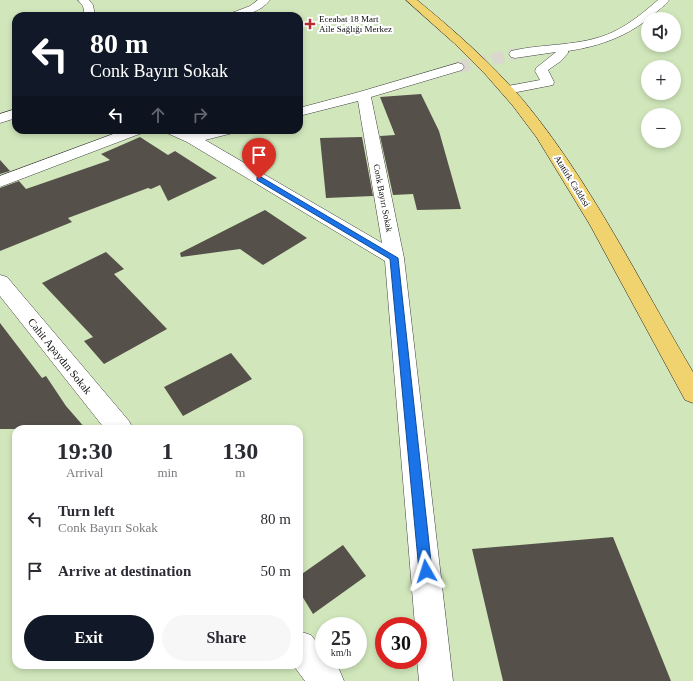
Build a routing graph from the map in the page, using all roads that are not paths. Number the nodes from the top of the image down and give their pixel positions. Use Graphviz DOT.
graph roads {
  1 [pos="83,0"];
  2 [pos="265,0"];
  3 [pos="411,0"];
  4 [pos="664,0"];
  5 [pos="89,12"];
  6 [pos="244,12"];
  7 [pos="562,48"];
  8 [pos="515,54"];
  9 [pos="458,67"];
  10 [pos="506,90"];
  11 [pos="364,96"];
  12 [pos="303,111"];
  13 [pos="12,114"];
  14 [pos="0,119"];
  15 [pos="126,134"];
  16 [pos="181,134"];
  17 [pos="212,134"];
  18 [pos="192,139"];
  19 [pos="0,182"];
  20 [pos="394,258"];
  21 [pos="0,282"];
  22 [pos="693,393"];
  23 [pos="117,425"];
  24 [pos="303,652"];
  25 [pos="327,681"];
  26 [pos="436,681"];
  1 -- 5 [label="street"];
  2 -- 6 [label="street"];
  3 -- 10 [label="main road, Atatürk Caddesi"];
  4 -- 7 [label="street"];
  7 -- 8 [label="street"];
  7 -- 10 [label="street"];
  9 -- 11 [label="street"];
  10 -- 22 [label="main road, Atatürk Caddesi"];
  11 -- 12 [label="street"];
  11 -- 20 [label="street, Conk Bayırı Sokak"];
  13 -- 14 [label="street"];
  15 -- 19 [label="street"];
  16 -- 18 [label="street"];
  17 -- 18 [label="street"];
  18 -- 20 [label="street"];
  20 -- 26 [label="street, Conk Bayırı Sokak"];
  21 -- 23 [label="street, Cahit Apaydın Sokak"];
  24 -- 25 [label="street"];
}
